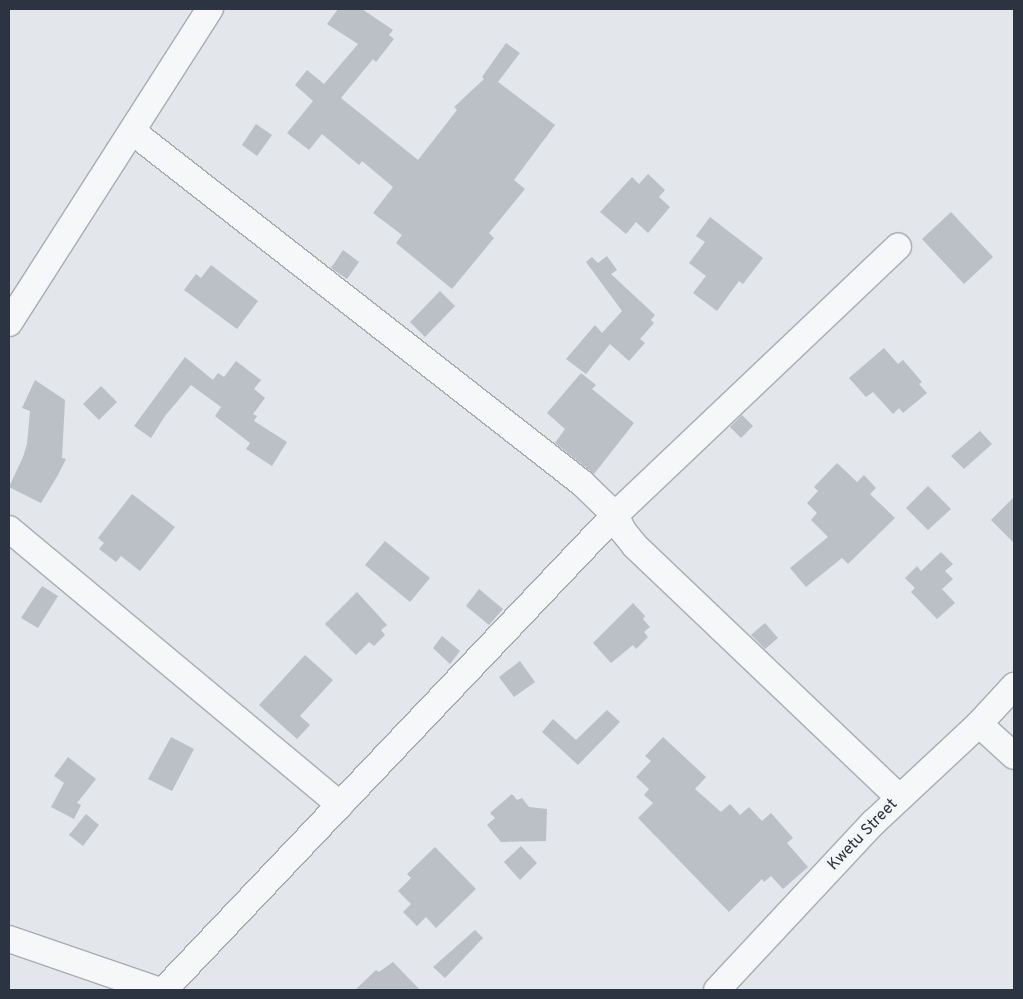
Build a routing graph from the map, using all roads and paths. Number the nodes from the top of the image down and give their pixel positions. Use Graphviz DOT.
graph roads {
  1 [pos="210,9"];
  2 [pos="133,132"];
  3 [pos="898,246"];
  4 [pos="9,323"];
  5 [pos="615,515"];
  6 [pos="9,529"];
  7 [pos="1014,686"];
  8 [pos="979,724"];
  9 [pos="1014,756"];
  10 [pos="899,797"];
  11 [pos="340,805"];
  12 [pos="9,939"];
  13 [pos="157,990"];
  14 [pos="164,990"];
  15 [pos="717,990"];
  1 -- 2 [label="street"];
  2 -- 4 [label="street"];
  2 -- 5 [label="street"];
  3 -- 5 [label="street"];
  5 -- 10 [label="street"];
  5 -- 11 [label="street"];
  6 -- 11 [label="street"];
  7 -- 8 [label="street, Kwetu Street"];
  8 -- 9 [label="street"];
  8 -- 10 [label="street, Kwetu Street"];
  10 -- 15 [label="street, Kwetu Street"];
  11 -- 14 [label="street"];
  12 -- 13 [label="street"];
}
